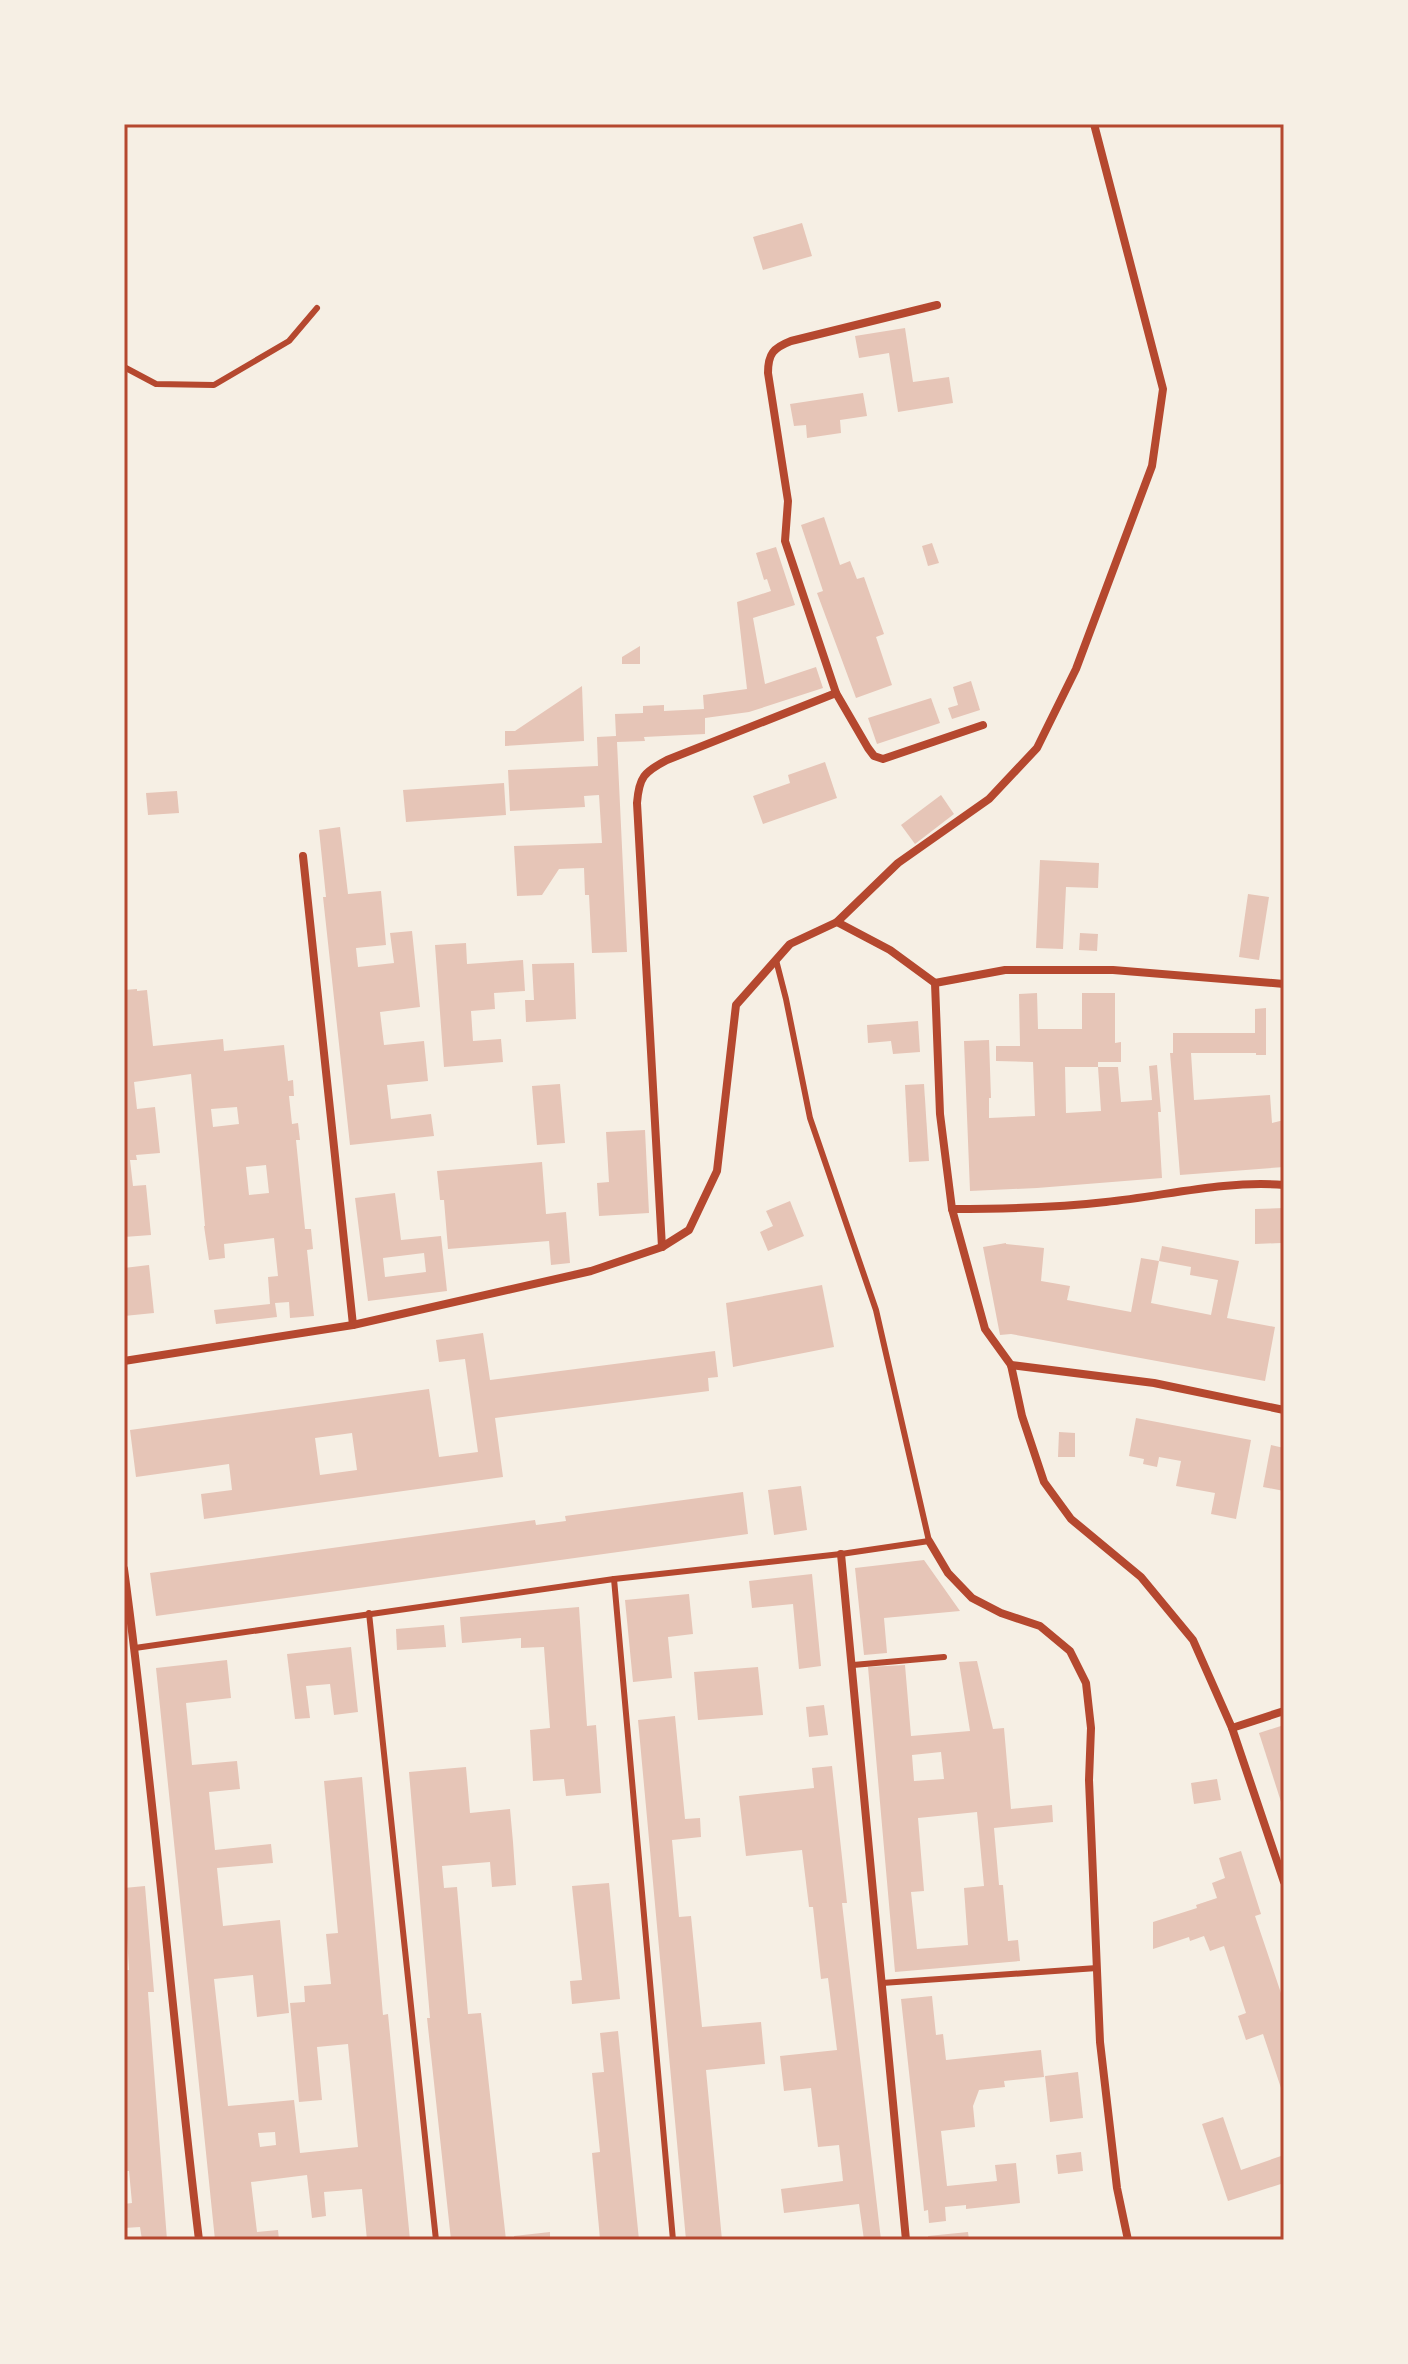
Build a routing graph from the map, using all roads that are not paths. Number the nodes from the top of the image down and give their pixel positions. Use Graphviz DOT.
graph roads {
  1 [pos="1094,124"];
  2 [pos="937,305"];
  3 [pos="317,308"];
  4 [pos="124,367"];
  5 [pos="836,693"];
  6 [pos="983,725"];
  7 [pos="303,856"];
  8 [pos="837,922"];
  9 [pos="776,960"];
  10 [pos="935,983"];
  11 [pos="1284,984"];
  12 [pos="1284,1185"];
  13 [pos="952,1209"];
  14 [pos="662,1247"];
  15 [pos="353,1325"];
  16 [pos="124,1361"];
  17 [pos="1011,1365"];
  18 [pos="1284,1410"];
  19 [pos="929,1541"];
  20 [pos="841,1554"];
  21 [pos="124,1569"];
  22 [pos="614,1579"];
  23 [pos="369,1613"];
  24 [pos="135,1648"];
  25 [pos="944,1657"];
  26 [pos="853,1665"];
  27 [pos="1284,1711"];
  28 [pos="1232,1728"];
  29 [pos="1284,1882"];
  30 [pos="1097,1968"];
  31 [pos="882,1983"];
  32 [pos="199,2240"];
  33 [pos="436,2240"];
  34 [pos="673,2240"];
  35 [pos="906,2240"];
  36 [pos="1128,2240"];
  1 -- 8 [label="street"];
  2 -- 5 [label="street"];
  3 -- 4 [label="lane"];
  5 -- 6 [label="street"];
  5 -- 14 [label="street"];
  7 -- 15 [label="street"];
  8 -- 9 [label="street"];
  8 -- 10 [label="street"];
  9 -- 14 [label="street"];
  9 -- 19 [label="lane"];
  10 -- 11 [label="street"];
  10 -- 13 [label="street"];
  12 -- 13 [label="street"];
  13 -- 17 [label="street"];
  14 -- 15 [label="street"];
  15 -- 16 [label="street"];
  17 -- 18 [label="street"];
  17 -- 28 [label="street"];
  19 -- 20 [label="lane"];
  19 -- 30 [label="street"];
  20 -- 22 [label="lane"];
  20 -- 26 [label="street"];
  21 -- 24 [label="street"];
  22 -- 23 [label="lane"];
  22 -- 34 [label="lane"];
  23 -- 24 [label="lane"];
  23 -- 33 [label="lane"];
  24 -- 32 [label="street"];
  25 -- 26 [label="lane"];
  26 -- 31 [label="street"];
  27 -- 28 [label="street"];
  28 -- 29 [label="street"];
  30 -- 31 [label="lane"];
  30 -- 36 [label="street"];
  31 -- 35 [label="street"];
}
